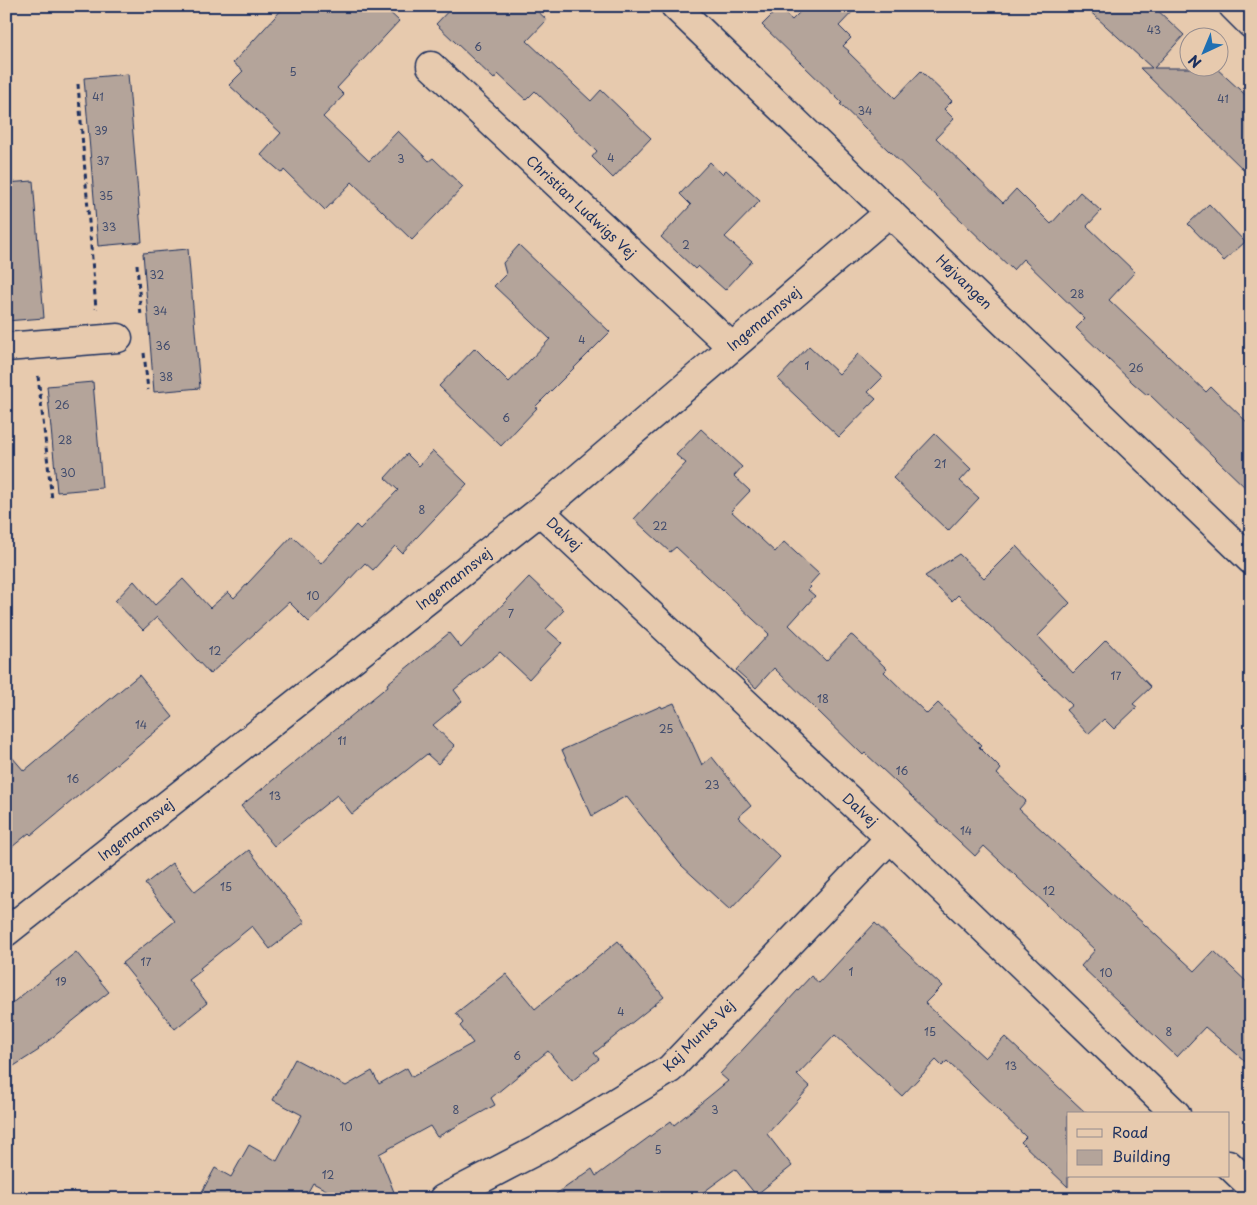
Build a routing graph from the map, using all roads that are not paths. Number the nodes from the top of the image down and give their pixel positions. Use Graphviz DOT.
graph roads {
  1 [pos="675,6"];
  2 [pos="1232,6"];
  3 [pos="1251,24"];
  4 [pos="431,66"];
  5 [pos="890,212"];
  6 [pos="109,339"];
  7 [pos="6,347"];
  8 [pos="732,347"];
  9 [pos="540,511"];
  10 [pos="1251,560"];
  11 [pos="890,838"];
  12 [pos="6,932"];
  13 [pos="1174,1112"];
  14 [pos="1230,1166"];
  15 [pos="1251,1186"];
  16 [pos="443,1199"];
  1 -- 5 [label="street, Højvangen"];
  2 -- 3 [label="street"];
  4 -- 8 [label="street, Christian Ludwigs Vej"];
  5 -- 8 [label="street, Ingemannsvej"];
  5 -- 10 [label="street, Højvangen"];
  6 -- 7 [label="street"];
  8 -- 9 [label="street, Ingemannsvej"];
  9 -- 11 [label="street, Dalvej"];
  9 -- 12 [label="street, Ingemannsvej"];
  11 -- 13 [label="street, Dalvej"];
  11 -- 16 [label="street, Kaj Munks Vej"];
  14 -- 15 [label="street"];
}
